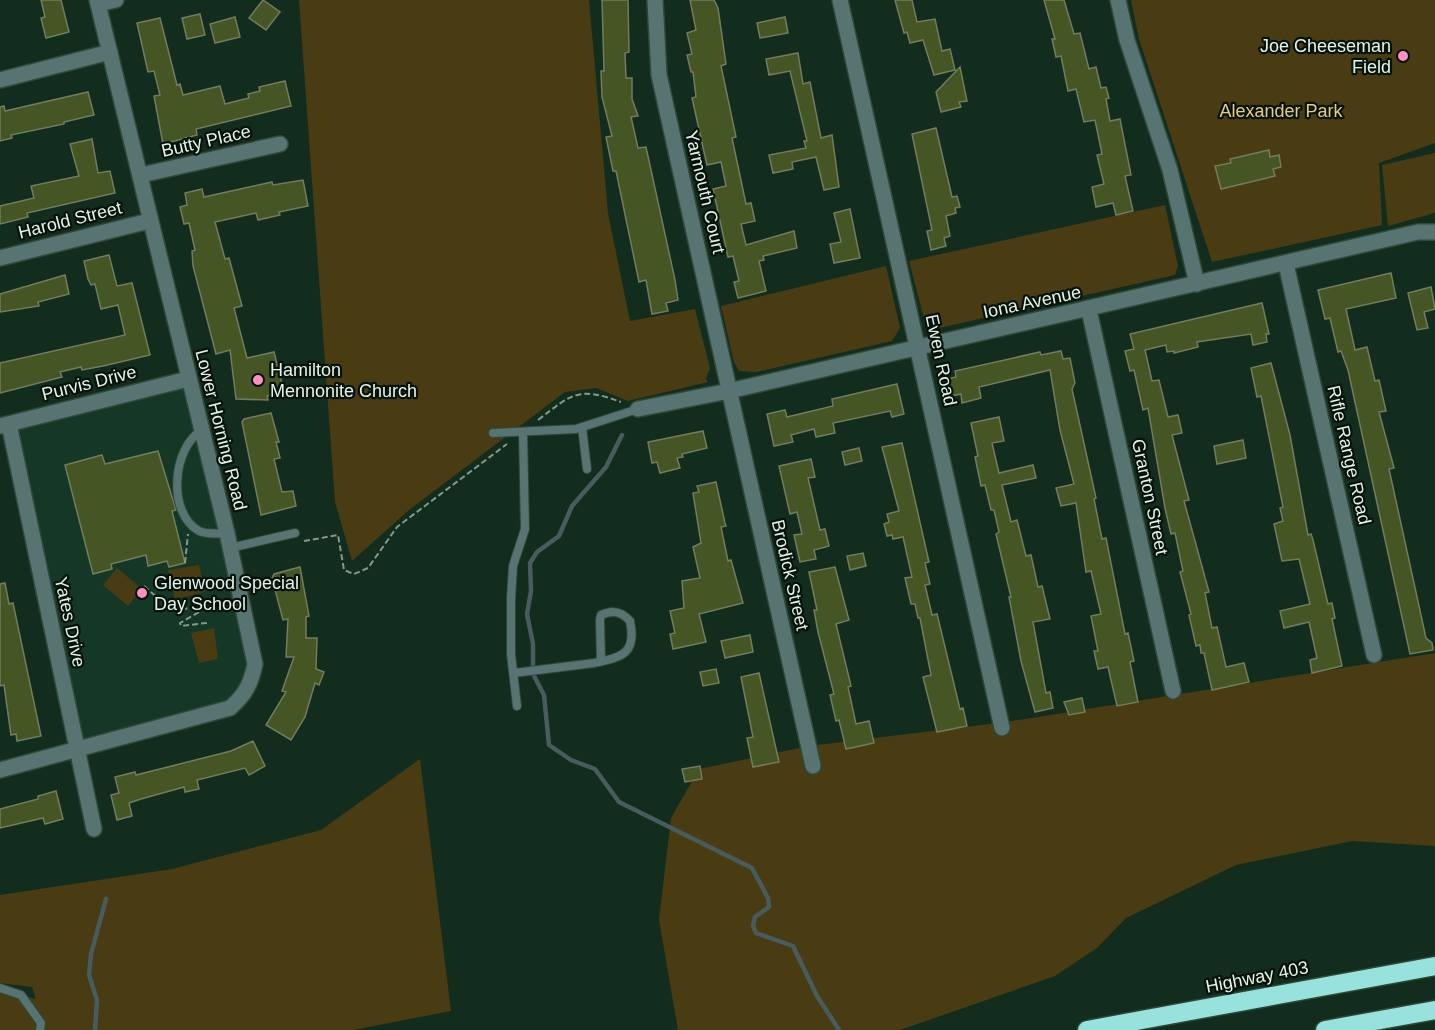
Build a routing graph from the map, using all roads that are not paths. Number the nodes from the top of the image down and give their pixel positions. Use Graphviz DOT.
graph roads {
  1 [pos="116,0"];
  2 [pos="655,0"];
  3 [pos="840,0"];
  4 [pos="1118,0"];
  5 [pos="97,2"];
  6 [pos="110,52"];
  7 [pos="0,80"];
  8 [pos="280,144"];
  9 [pos="141,175"];
  10 [pos="149,221"];
  11 [pos="1435,232"];
  12 [pos="0,258"];
  13 [pos="1286,264"];
  14 [pos="1197,284"];
  15 [pos="1089,310"];
  16 [pos="918,347"];
  17 [pos="188,379"];
  18 [pos="729,391"];
  19 [pos="638,409"];
  20 [pos="4,425"];
  21 [pos="582,427"];
  22 [pos="202,430"];
  23 [pos="523,432"];
  24 [pos="493,433"];
  25 [pos="587,469"];
  26 [pos="295,533"];
  27 [pos="229,540"];
  28 [pos="1374,655"];
  29 [pos="601,661"];
  30 [pos="514,673"];
  31 [pos="1173,692"];
  32 [pos="518,706"];
  33 [pos="1002,728"];
  34 [pos="77,750"];
  35 [pos="813,766"];
  36 [pos="0,770"];
  37 [pos="94,829"];
  38 [pos="1435,966"];
  39 [pos="0,988"];
  40 [pos="1435,1010"];
  41 [pos="40,1030"];
  42 [pos="1087,1030"];
  43 [pos="1325,1030"];
  1 -- 5 [label="street"];
  2 -- 18 [label="street, Yarmouth Court"];
  3 -- 16 [label="street, Ewen Road"];
  4 -- 14 [label="street"];
  5 -- 6 [label="street, Lower Horning Road"];
  6 -- 7 [label="street"];
  6 -- 9 [label="street, Lower Horning Road"];
  8 -- 9 [label="street, Butty Place"];
  9 -- 10 [label="street, Lower Horning Road"];
  10 -- 12 [label="street, Harold Street"];
  10 -- 17 [label="street, Lower Horning Road"];
  11 -- 13 [label="street, Iona Avenue"];
  13 -- 14 [label="street, Iona Avenue"];
  13 -- 28 [label="street, Rifle Range Road"];
  14 -- 15 [label="street, Iona Avenue"];
  15 -- 16 [label="street, Iona Avenue"];
  15 -- 31 [label="street, Granton Street"];
  16 -- 18 [label="street, Iona Avenue"];
  16 -- 33 [label="street, Ewen Road"];
  17 -- 20 [label="street, Purvis Drive"];
  17 -- 22 [label="street, Lower Horning Road"];
  18 -- 19 [label="street, Iona Avenue"];
  18 -- 35 [label="street, Brodick Street"];
  19 -- 21 [label="lane"];
  20 -- 34 [label="street, Yates Drive"];
  21 -- 23 [label="lane"];
  21 -- 25 [label="lane"];
  22 -- 27 [label="street, Lower Horning Road"];
  22 -- 27 [label="lane"];
  23 -- 24 [label="lane"];
  23 -- 30 [label="lane"];
  26 -- 27 [label="lane"];
  27 -- 34 [label="street, Lower Horning Road"];
  29 -- 29 [label="lane"];
  29 -- 30 [label="lane"];
  30 -- 32 [label="lane"];
  34 -- 36 [label="street, Lower Horning Road"];
  34 -- 37 [label="street, Yates Drive"];
  38 -- 42 [label="highway, Highway 403"];
  39 -- 41 [label="lane"];
  40 -- 43 [label="highway"];
}
